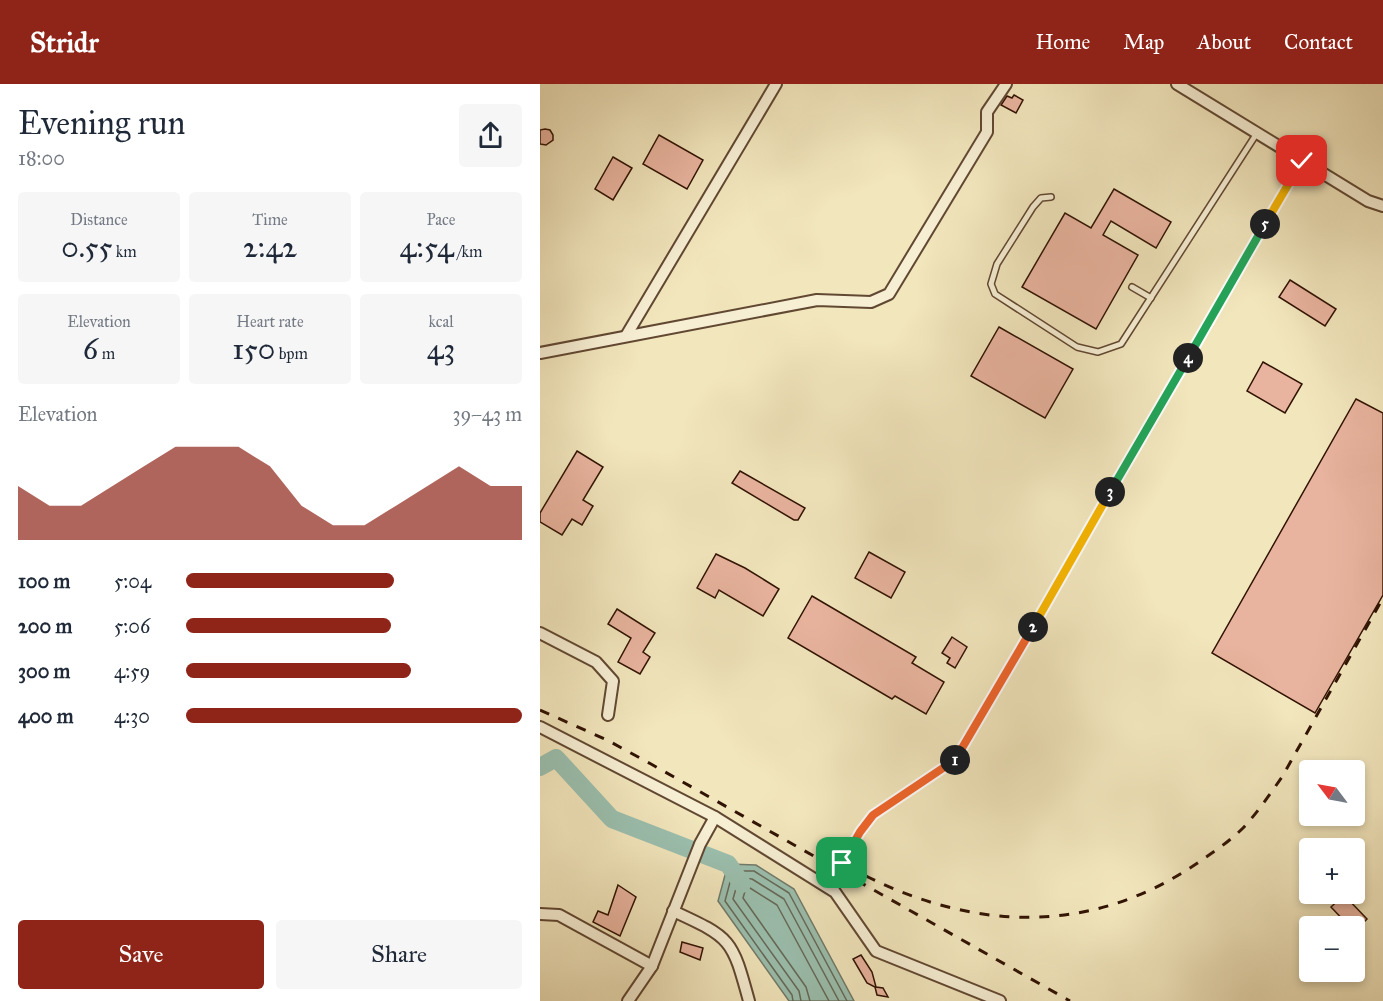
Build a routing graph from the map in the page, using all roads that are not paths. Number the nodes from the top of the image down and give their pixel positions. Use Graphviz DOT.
graph roads {
  1 [pos="776,84"];
  2 [pos="1006,84"];
  3 [pos="1177,84"];
  4 [pos="1257,133"];
  5 [pos="1302,161"];
  6 [pos="1051,197"];
  7 [pos="1383,206"];
  8 [pos="1132,287"];
  9 [pos="1151,298"];
  10 [pos="626,336"];
  11 [pos="540,353"];
  12 [pos="540,633"];
  13 [pos="608,715"];
  14 [pos="540,727"];
  15 [pos="715,817"];
  16 [pos="835,892"];
  17 [pos="673,911"];
  18 [pos="540,914"];
  19 [pos="652,966"];
  20 [pos="628,1001"];
  21 [pos="750,1001"];
  22 [pos="1000,1001"];
  1 -- 10 [label="street"];
  2 -- 10 [label="street"];
  3 -- 4 [label="street"];
  4 -- 5 [label="street"];
  4 -- 9 [label="lane"];
  5 -- 7 [label="street"];
  5 -- 16 [label="lane"];
  6 -- 9 [label="lane"];
  8 -- 9 [label="lane"];
  10 -- 11 [label="street"];
  12 -- 13 [label="street"];
  14 -- 15 [label="street"];
  15 -- 16 [label="street"];
  15 -- 17 [label="street"];
  16 -- 22 [label="street"];
  17 -- 19 [label="street"];
  17 -- 21 [label="street"];
  18 -- 19 [label="street"];
  19 -- 20 [label="street"];
}
